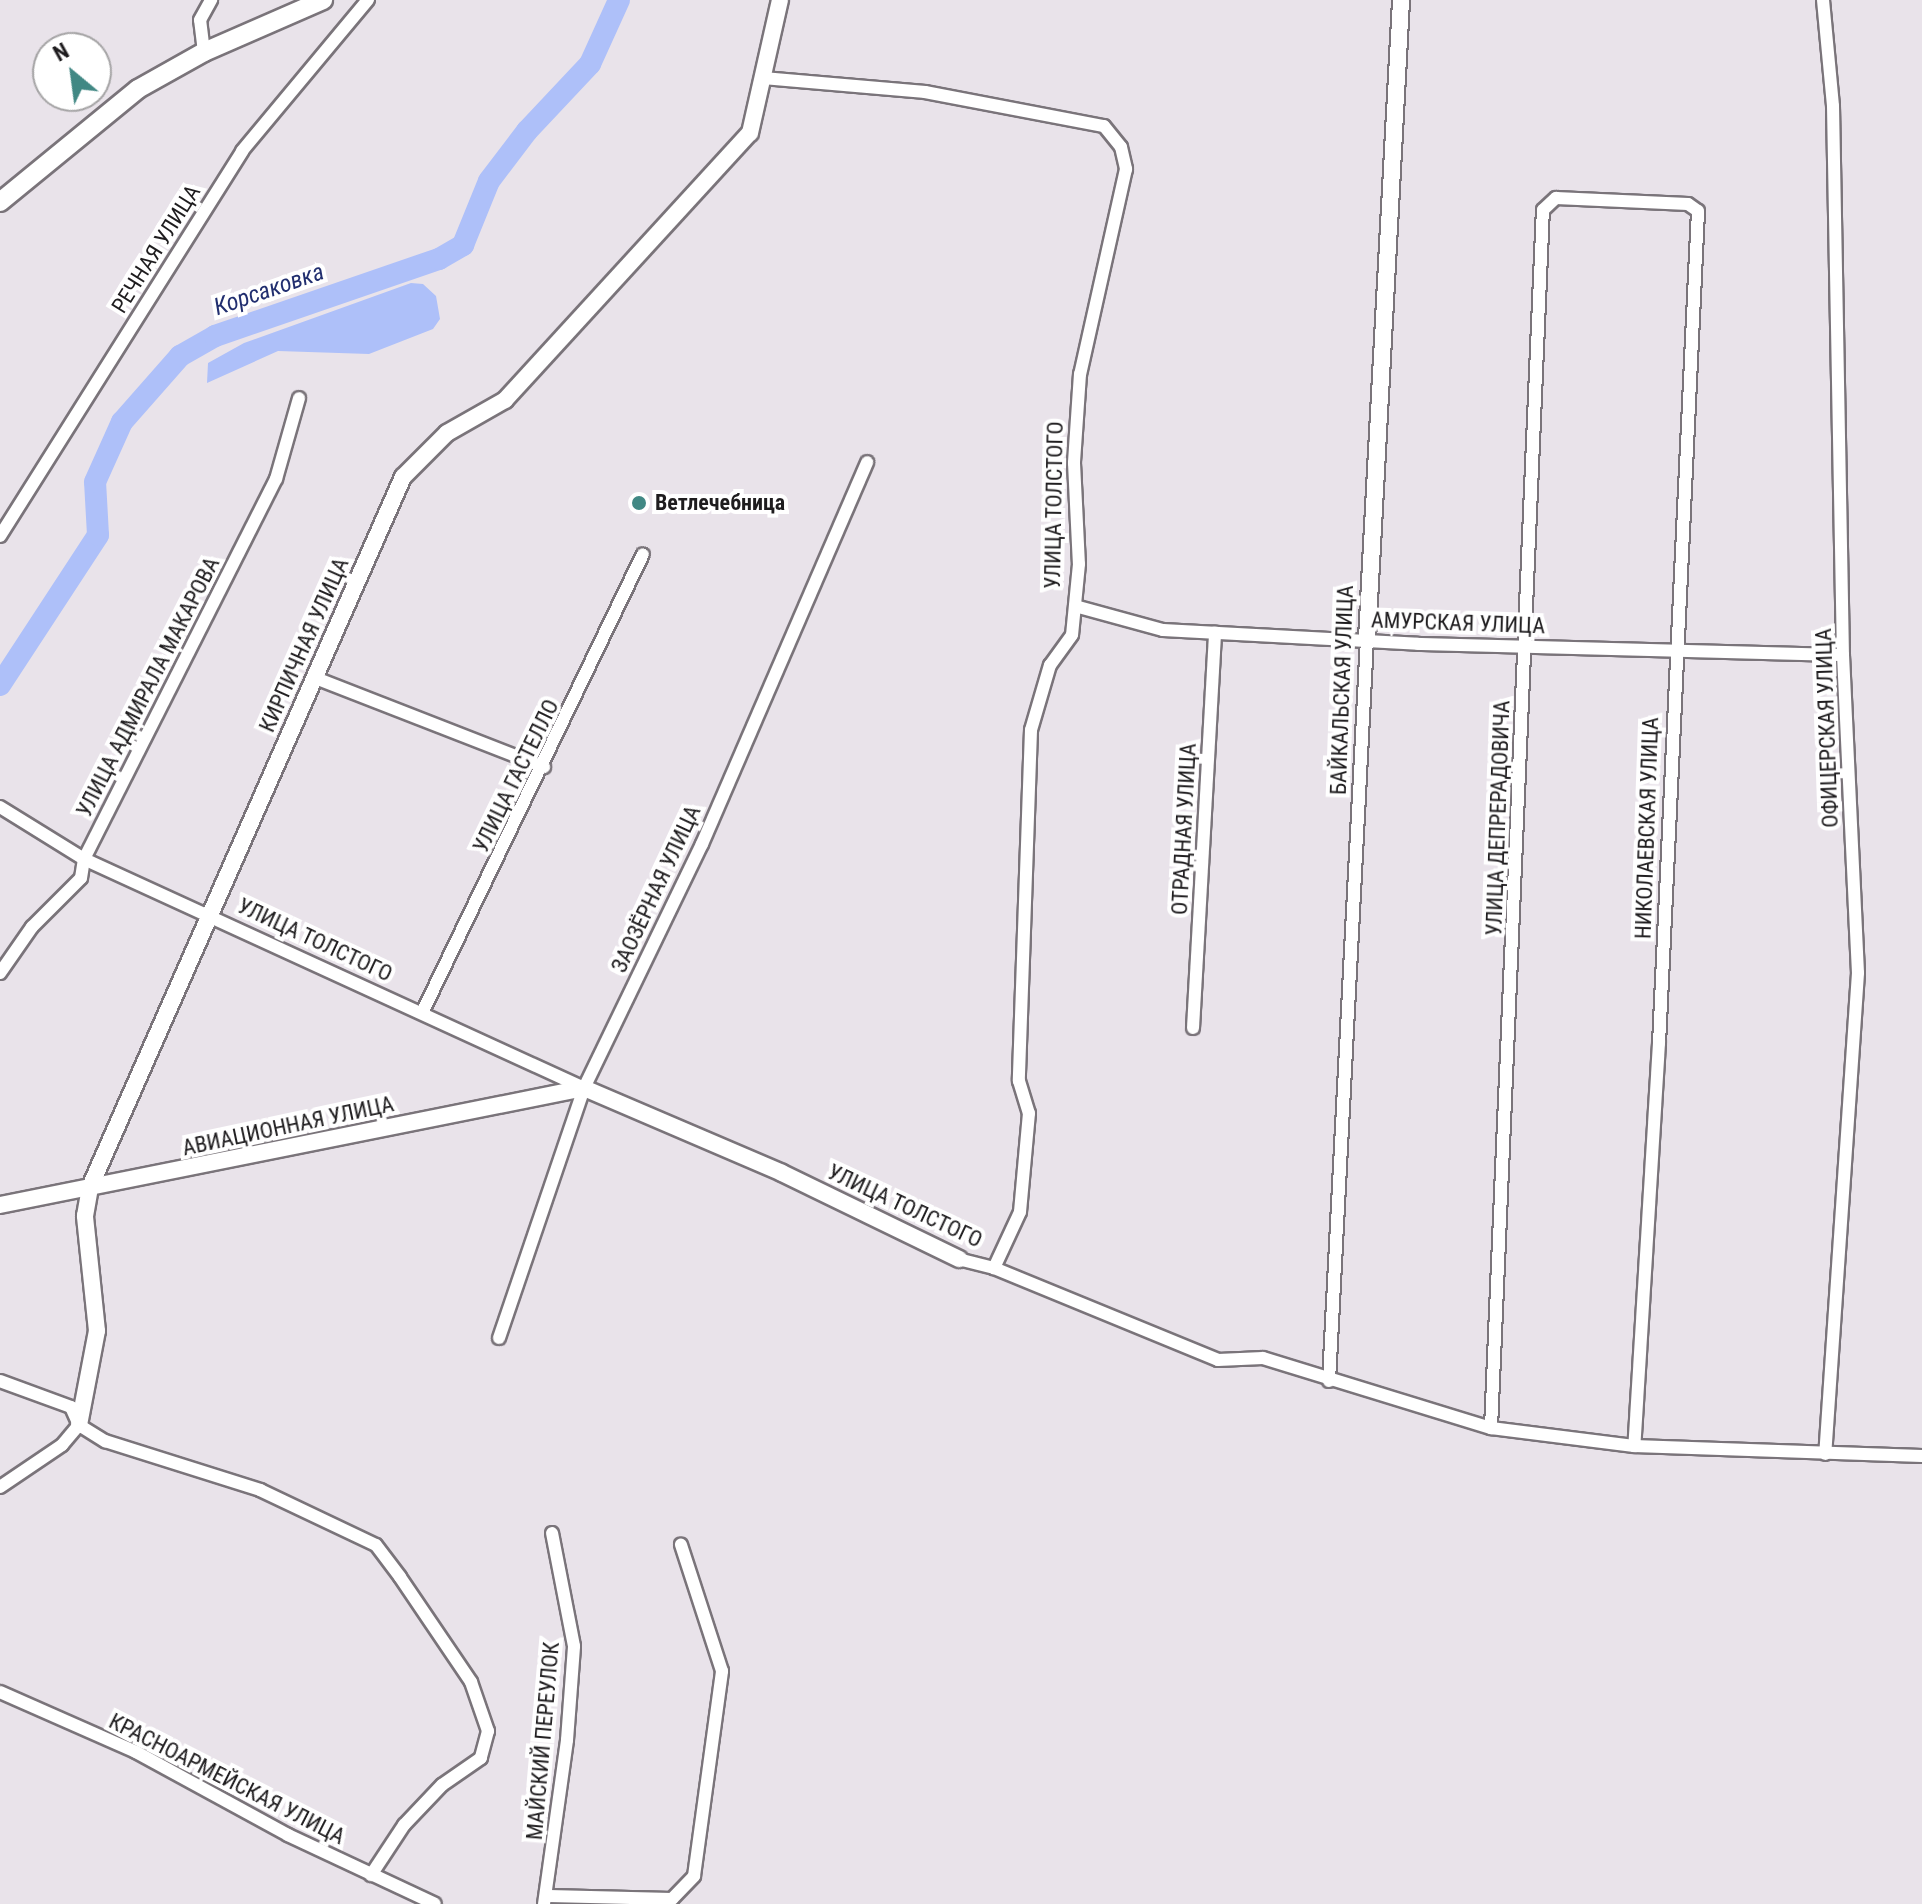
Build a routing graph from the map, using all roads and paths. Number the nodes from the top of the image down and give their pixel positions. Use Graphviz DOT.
graph roads {
  1 [pos="211,0"];
  2 [pos="323,0"];
  3 [pos="368,0"];
  4 [pos="780,0"];
  5 [pos="1401,0"];
  6 [pos="1823,0"];
  7 [pos="204,52"];
  8 [pos="763,78"];
  9 [pos="0,202"];
  10 [pos="1698,211"];
  11 [pos="299,398"];
  12 [pos="867,462"];
  13 [pos="0,536"];
  14 [pos="643,554"];
  15 [pos="1075,606"];
  16 [pos="1215,633"];
  17 [pos="1367,639"];
  18 [pos="1525,645"];
  19 [pos="1674,652"];
  20 [pos="1843,655"];
  21 [pos="313,677"];
  22 [pos="544,767"];
  23 [pos="0,807"];
  24 [pos="84,859"];
  25 [pos="209,916"];
  26 [pos="0,973"];
  27 [pos="422,1013"];
  28 [pos="1193,1028"];
  29 [pos="584,1088"];
  30 [pos="90,1187"];
  31 [pos="0,1205"];
  32 [pos="959,1259"];
  33 [pos="994,1268"];
  34 [pos="499,1338"];
  35 [pos="0,1381"];
  36 [pos="1329,1381"];
  37 [pos="79,1425"];
  38 [pos="1491,1428"];
  39 [pos="1634,1446"];
  40 [pos="1825,1454"];
  41 [pos="1922,1456"];
  42 [pos="0,1487"];
  43 [pos="552,1533"];
  44 [pos="681,1545"];
  45 [pos="0,1692"];
  46 [pos="371,1875"];
  47 [pos="546,1900"];
  48 [pos="435,1904"];
  1 -- 7 [label="street"];
  2 -- 7 [label="main road"];
  3 -- 13 [label="street, РЕЧНАЯ УЛИЦА"];
  4 -- 8 [label="street, КИРПИЧНАЯ УЛИЦА"];
  5 -- 17 [label="street, БАЙКАЛЬСКАЯ УЛИЦА"];
  6 -- 20 [label="street, ОФИЦЕРСКАЯ УЛИЦА"];
  7 -- 9 [label="main road"];
  8 -- 15 [label="street, УЛИЦА ТОЛСТОГО"];
  8 -- 21 [label="street, КИРПИЧНАЯ УЛИЦА"];
  10 -- 18 [label="street, УЛИЦА ДЕПРЕРАДОВИЧА"];
  10 -- 19 [label="street, НИКОЛАЕВСКАЯ УЛИЦА"];
  11 -- 24 [label="street, УЛИЦА АДМИРАЛА МАКАРОВА"];
  12 -- 29 [label="street, ЗАОЗЁРНАЯ УЛИЦА"];
  14 -- 22 [label="street, УЛИЦА ГАСТЕЛЛО"];
  15 -- 16 [label="street, АМУРСКАЯ УЛИЦА"];
  15 -- 33 [label="street, УЛИЦА ТОЛСТОГО"];
  16 -- 17 [label="street, АМУРСКАЯ УЛИЦА"];
  16 -- 28 [label="street, ОТРАДНАЯ УЛИЦА"];
  17 -- 18 [label="street, АМУРСКАЯ УЛИЦА"];
  17 -- 36 [label="street, БАЙКАЛЬСКАЯ УЛИЦА"];
  18 -- 19 [label="street, АМУРСКАЯ УЛИЦА"];
  18 -- 38 [label="street, УЛИЦА ДЕПРЕРАДОВИЧА"];
  19 -- 20 [label="street, АМУРСКАЯ УЛИЦА"];
  19 -- 39 [label="street, НИКОЛАЕВСКАЯ УЛИЦА"];
  20 -- 40 [label="street, ОФИЦЕРСКАЯ УЛИЦА"];
  21 -- 22 [label="street"];
  21 -- 25 [label="street, КИРПИЧНАЯ УЛИЦА"];
  22 -- 27 [label="street, УЛИЦА ГАСТЕЛЛО"];
  23 -- 24 [label="street, УЛИЦА ТОЛСТОГО"];
  24 -- 25 [label="street, УЛИЦА ТОЛСТОГО"];
  24 -- 26 [label="street, УЛИЦА АДМИРАЛА МАКАРОВА"];
  25 -- 27 [label="street, УЛИЦА ТОЛСТОГО"];
  25 -- 30 [label="street, КИРПИЧНАЯ УЛИЦА"];
  27 -- 29 [label="street, УЛИЦА ТОЛСТОГО"];
  29 -- 30 [label="street, АВИАЦИОННАЯ УЛИЦА"];
  29 -- 32 [label="street, УЛИЦА ТОЛСТОГО"];
  29 -- 34 [label="street, ЗАОЗЁРНАЯ УЛИЦА"];
  30 -- 31 [label="street, АВИАЦИОННАЯ УЛИЦА"];
  30 -- 37 [label="street, КИРПИЧНАЯ УЛИЦА"];
  32 -- 33 [label="street, УЛИЦА ТОЛСТОГО"];
  33 -- 36 [label="street"];
  35 -- 37 [label="street"];
  36 -- 38 [label="street"];
  37 -- 42 [label="street"];
  37 -- 46 [label="street"];
  38 -- 39 [label="street"];
  39 -- 40 [label="street"];
  40 -- 41 [label="street"];
  43 -- 47 [label="street, МАЙСКИЙ ПЕРЕУЛОК"];
  44 -- 47 [label="street"];
  45 -- 46 [label="street, КРАСНОАРМЕЙСКАЯ УЛИЦА"];
  46 -- 48 [label="street, КРАСНОАРМЕЙСКАЯ УЛИЦА"];
}
